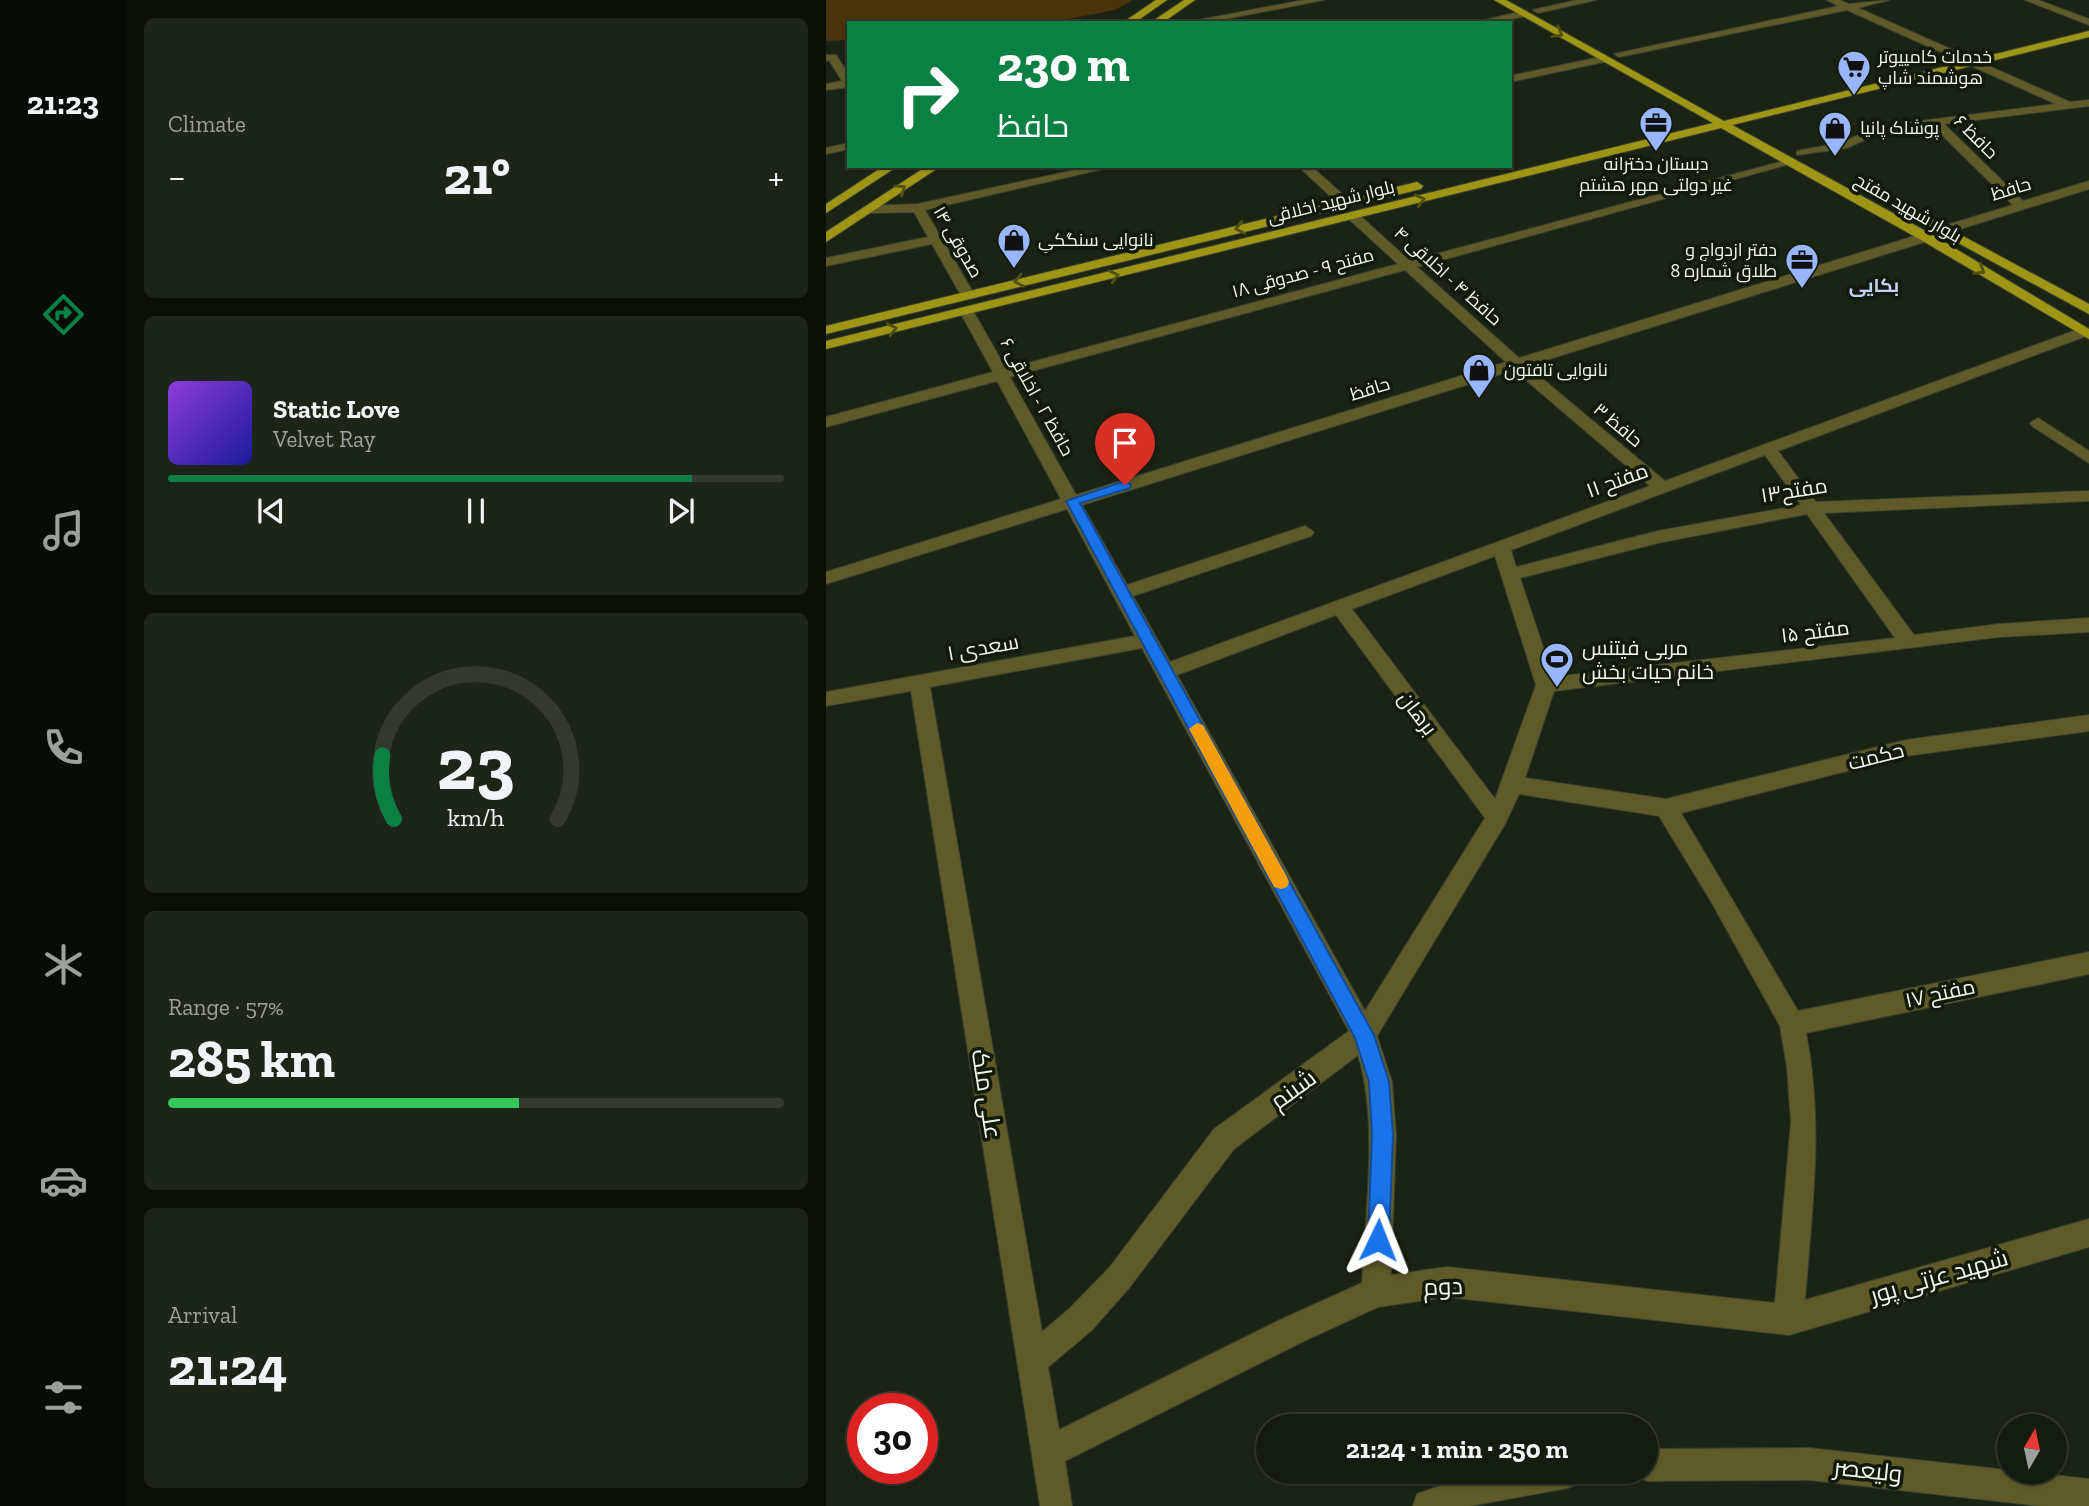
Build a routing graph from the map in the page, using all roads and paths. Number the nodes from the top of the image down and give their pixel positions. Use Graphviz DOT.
graph roads {
  1 [pos="1162,0"];
  2 [pos="1190,0"];
  3 [pos="1319,0"];
  4 [pos="1499,0"];
  5 [pos="1520,0"];
  6 [pos="1591,0"];
  7 [pos="1832,0"];
  8 [pos="1884,0"];
  9 [pos="2031,0"];
  10 [pos="1848,7"];
  11 [pos="1538,10"];
  12 [pos="1523,14"];
  13 [pos="1130,21"];
  14 [pos="1158,21"];
  15 [pos="1199,21"];
  16 [pos="1487,21"];
  17 [pos="2089,23"];
  18 [pos="2089,34"];
  19 [pos="1619,54"];
  20 [pos="1956,55"];
  21 [pos="829,57"];
  22 [pos="1605,59"];
  23 [pos="1971,62"];
  24 [pos="1512,79"];
  25 [pos="847,80"];
  26 [pos="847,83"];
  27 [pos="826,87"];
  28 [pos="1680,87"];
  29 [pos="1704,100"];
  30 [pos="2089,103"];
  31 [pos="1687,104"];
  32 [pos="1745,106"];
  33 [pos="2068,106"];
  34 [pos="2089,115"];
  35 [pos="1722,117"];
  36 [pos="1737,118"];
  37 [pos="1936,123"];
  38 [pos="1757,129"];
  39 [pos="1741,134"];
  40 [pos="847,146"];
  41 [pos="826,150"];
  42 [pos="1801,153"];
  43 [pos="1791,163"];
  44 [pos="889,168"];
  45 [pos="931,168"];
  46 [pos="1101,168"];
  47 [pos="1306,168"];
  48 [pos="1489,168"];
  49 [pos="2089,185"];
  50 [pos="1873,192"];
  51 [pos="1345,203"];
  52 [pos="1896,205"];
  53 [pos="2021,206"];
  54 [pos="918,208"];
  55 [pos="826,209"];
  56 [pos="871,209"];
  57 [pos="1354,217"];
  58 [pos="1944,230"];
  59 [pos="1926,237"];
  60 [pos="826,238"];
  61 [pos="935,239"];
  62 [pos="826,262"];
  63 [pos="1408,265"];
  64 [pos="967,293"];
  65 [pos="2089,310"];
  66 [pos="967,312"];
  67 [pos="826,330"];
  68 [pos="2087,334"];
  69 [pos="826,345"];
  70 [pos="1516,364"];
  71 [pos="1002,374"];
  72 [pos="826,422"];
  73 [pos="2038,423"];
  74 [pos="1769,449"];
  75 [pos="2089,458"];
  76 [pos="1663,488"];
  77 [pos="2089,496"];
  78 [pos="1073,501"];
  79 [pos="1812,508"];
  80 [pos="1305,532"];
  81 [pos="1501,547"];
  82 [pos="1511,574"];
  83 [pos="826,578"];
  84 [pos="1123,593"];
  85 [pos="1340,607"];
  86 [pos="2089,625"];
  87 [pos="1149,640"];
  88 [pos="1909,643"];
  89 [pos="1166,671"];
  90 [pos="919,681"];
  91 [pos="1546,685"];
  92 [pos="826,699"];
  93 [pos="2089,723"];
  94 [pos="1512,785"];
  95 [pos="1666,808"];
  96 [pos="1497,818"];
  97 [pos="2089,963"];
  98 [pos="1792,1024"];
  99 [pos="1364,1035"];
  100 [pos="2089,1233"];
  101 [pos="1376,1293"];
  102 [pos="1789,1320"];
  103 [pos="1032,1362"];
  104 [pos="1047,1453"];
  105 [pos="1658,1465"];
  106 [pos="1501,1484"];
  107 [pos="2089,1495"];
  108 [pos="2056,1498"];
  109 [pos="1056,1506"];
  110 [pos="1429,1506"];
  1 -- 13 [label="main road"];
  2 -- 14 [label="main road"];
  3 -- 15 [label="street"];
  4 -- 12 [label="main road, بلوار شهید مفتح"];
  5 -- 11 [label="main road"];
  6 -- 11 [label="street"];
  7 -- 10 [label="street"];
  8 -- 10 [label="street"];
  9 -- 17 [label="street"];
  10 -- 19 [label="street"];
  10 -- 20 [label="street"];
  11 -- 19 [label="main road"];
  12 -- 16 [label="street"];
  12 -- 22 [label="main road, بلوار شهید مفتح, one-way"];
  17 -- 20 [label="main road"];
  18 -- 23 [label="main road"];
  19 -- 28 [label="main road"];
  20 -- 23 [label="street"];
  20 -- 32 [label="main road"];
  21 -- 25 [label="street"];
  22 -- 24 [label="street"];
  22 -- 31 [label="main road, بلوار شهید مفتح"];
  23 -- 33 [label="street"];
  23 -- 36 [label="main road"];
  26 -- 27 [label="street"];
  29 -- 31 [label="main road"];
  30 -- 33 [label="street"];
  31 -- 35 [label="main road, بلوار شهید مفتح"];
  33 -- 34 [label="street"];
  33 -- 37 [label="street"];
  35 -- 36 [label="main road, بلوار شهید مفتح"];
  35 -- 39 [label="main road, بلوار شهید مفتح"];
  57 -- 35 [label="main road, بلوار شهید اخلاقی, one-way"];
  36 -- 38 [label="main road, بلوار شهید مفتح"];
  37 -- 42 [label="street"];
  37 -- 53 [label="street, حافظ ۶"];
  38 -- 39 [label="main road"];
  38 -- 42 [label="main road, بلوار شهید مفتح"];
  39 -- 43 [label="main road, بلوار شهید مفتح"];
  40 -- 41 [label="street"];
  42 -- 50 [label="main road, بلوار شهید مفتح"];
  43 -- 59 [label="main road, بلوار شهید مفتح"];
  43 -- 63 [label="street, مفتح ۹ - صدوقی ۱۸"];
  44 -- 55 [label="main road"];
  56 -- 45 [label="main road, one-way"];
  46 -- 54 [label="street"];
  47 -- 51 [label="street"];
  48 -- 51 [label="main road, بلوار شهید اخلاقی"];
  49 -- 53 [label="street, حافظ"];
  51 -- 64 [label="main road, بلوار شهید اخلاقی, one-way"];
  52 -- 58 [label="main road, بلوار شهید مفتح"];
  53 -- 58 [label="street, حافظ"];
  54 -- 56 [label="street"];
  54 -- 61 [label="street, صدوقی ۱۴"];
  56 -- 60 [label="main road"];
  57 -- 63 [label="street, حافظ ۴ - اخلاقی ۴"];
  66 -- 57 [label="main road, بلوار شهید اخلاقی, one-way"];
  58 -- 65 [label="main road, بلوار شهید مفتح"];
  59 -- 68 [label="main road, بلوار شهید مفتح, one-way"];
  59 -- 70 [label="street, حافظ"];
  61 -- 62 [label="street"];
  61 -- 64 [label="street, صدوقی ۱۴"];
  63 -- 70 [label="street, حافظ ۴ - اخلاقی ۴"];
  63 -- 71 [label="street, مفتح ۹ - صدوقی ۱۸"];
  64 -- 67 [label="main road, بلوار شهید اخلاقی"];
  69 -- 66 [label="main road, بلوار شهید اخلاقی, one-way"];
  66 -- 71 [label="street, حافظ ۲ - اخلاقی ۶"];
  68 -- 74 [label="street, مفتح ۱۱"];
  70 -- 76 [label="street, حافظ ۳"];
  70 -- 78 [label="street, حافظ"];
  71 -- 72 [label="street, مفتح ۹ - صدوقی ۱۸"];
  71 -- 78 [label="street, حافظ ۲ - اخلاقی ۶"];
  73 -- 75 [label="street"];
  74 -- 76 [label="street, مفتح ۱۱"];
  74 -- 79 [label="street"];
  76 -- 81 [label="street, مفتح ۱۱"];
  77 -- 79 [label="street, مفتح۱۳"];
  78 -- 83 [label="street, حافظ"];
  78 -- 84 [label="street, حافظ ۲ - اخلاقی ۶"];
  79 -- 82 [label="street, مفتح۱۳"];
  79 -- 88 [label="street"];
  80 -- 84 [label="street"];
  81 -- 82 [label="street"];
  81 -- 85 [label="street, مفتح ۱۱"];
  82 -- 91 [label="street"];
  84 -- 87 [label="street, حافظ ۲ - اخلاقی ۶"];
  85 -- 89 [label="street, مفتح ۱۱"];
  85 -- 96 [label="street, برهان"];
  86 -- 88 [label="street, مفتح ۱۵"];
  87 -- 89 [label="street, حافظ ۲ - اخلاقی ۶"];
  87 -- 90 [label="street, سعدی ۱"];
  88 -- 91 [label="street, مفتح ۱۵"];
  89 -- 99 [label="street, حافظ ۲ - اخلاقی ۶"];
  90 -- 92 [label="street, سعدی ۱"];
  90 -- 103 [label="street, علی ملک"];
  91 -- 94 [label="street, شبنم"];
  93 -- 95 [label="street, حکمت"];
  94 -- 95 [label="street"];
  94 -- 96 [label="street, شبنم"];
  95 -- 98 [label="street"];
  96 -- 99 [label="street, شبنم"];
  97 -- 98 [label="street, مفتح ۱۷"];
  98 -- 102 [label="street"];
  99 -- 101 [label="street, حافظ ۲ - اخلاقی ۶"];
  99 -- 103 [label="street, شبنم"];
  100 -- 102 [label="street, شهید عزتی پور"];
  101 -- 102 [label="street, دوم"];
  101 -- 104 [label="street, دوم"];
  103 -- 104 [label="street, علی ملک"];
  104 -- 109 [label="street, علی ملک"];
  105 -- 108 [label="street, ولیعصر"];
  106 -- 110 [label="street"];
  107 -- 108 [label="street, ولیعصر"];
}
